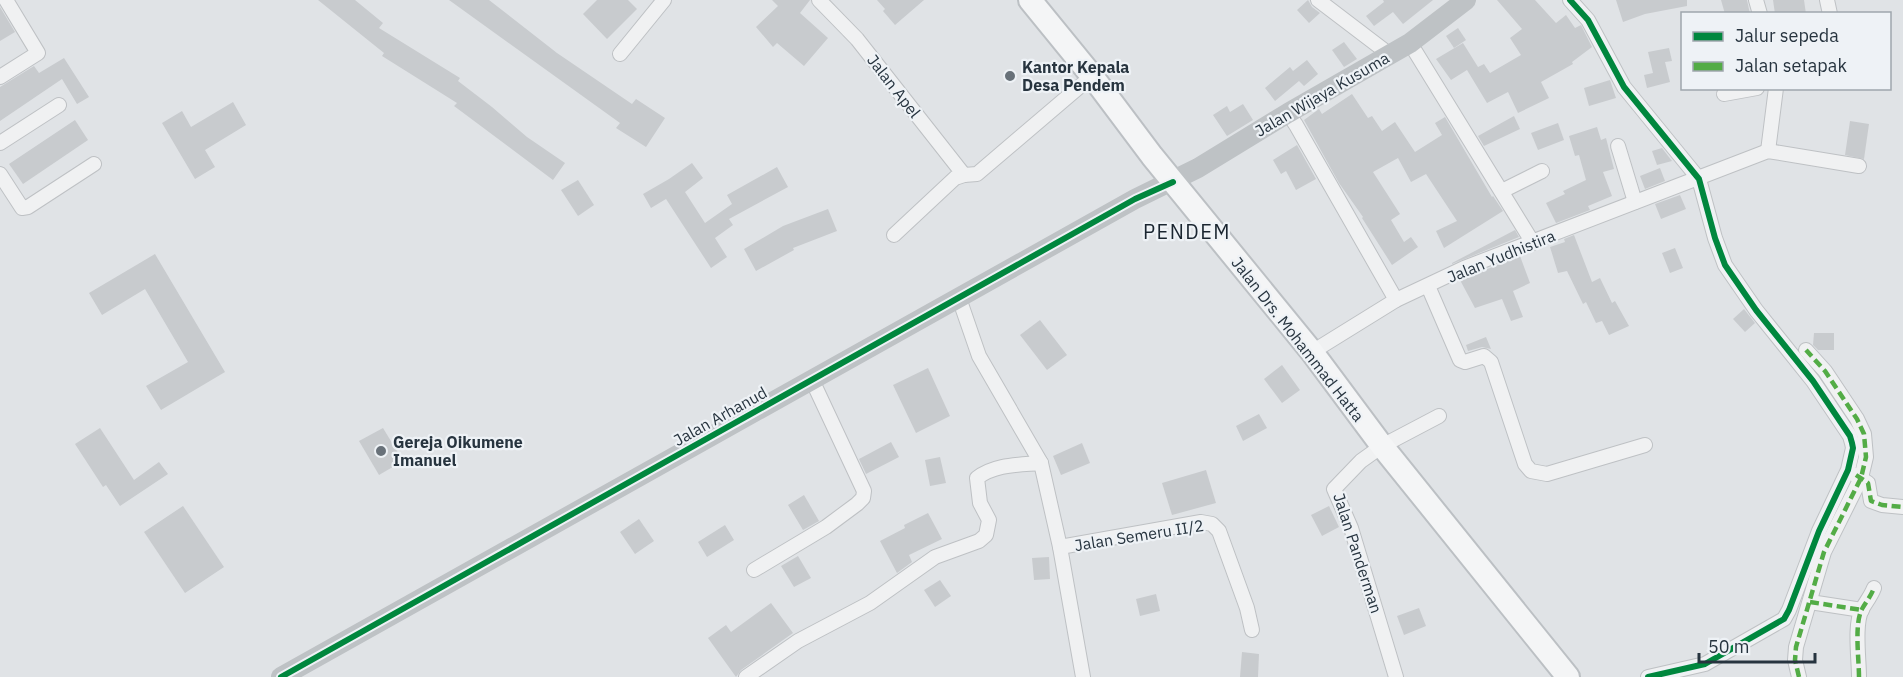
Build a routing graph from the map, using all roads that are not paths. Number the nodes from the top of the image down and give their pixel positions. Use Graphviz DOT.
graph roads {
  1 [pos="6,0"];
  2 [pos="664,0"];
  3 [pos="819,0"];
  4 [pos="1318,0"];
  5 [pos="1466,0"];
  6 [pos="1570,0"];
  7 [pos="1038,3"];
  8 [pos="1410,43"];
  9 [pos="620,54"];
  10 [pos="1389,54"];
  11 [pos="1092,76"];
  12 [pos="0,77"];
  13 [pos="1746,90"];
  14 [pos="1776,90"];
  15 [pos="1724,94"];
  16 [pos="59,105"];
  17 [pos="1287,113"];
  18 [pos="0,143"];
  19 [pos="1618,146"];
  20 [pos="1768,151"];
  21 [pos="94,164"];
  22 [pos="1859,166"];
  23 [pos="1542,171"];
  24 [pos="0,174"];
  25 [pos="964,175"];
  26 [pos="1705,176"];
  27 [pos="1173,182"];
  28 [pos="1502,191"];
  29 [pos="1635,202"];
  30 [pos="894,235"];
  31 [pos="1533,243"];
  32 [pos="1428,286"];
  33 [pos="959,298"];
  34 [pos="1396,300"];
  35 [pos="1806,350"];
  36 [pos="1312,352"];
  37 [pos="1819,376"];
  38 [pos="812,380"];
  39 [pos="1439,416"];
  40 [pos="1644,445"];
  41 [pos="1382,446"];
  42 [pos="1041,463"];
  43 [pos="1855,474"];
  44 [pos="1903,507"];
  45 [pos="1060,547"];
  46 [pos="754,570"];
  47 [pos="1874,588"];
  48 [pos="1810,603"];
  49 [pos="1862,610"];
  50 [pos="1788,613"];
  51 [pos="1804,622"];
  52 [pos="1252,630"];
  53 [pos="281,677"];
  54 [pos="746,677"];
  55 [pos="1083,677"];
  56 [pos="1396,677"];
  57 [pos="1568,677"];
  58 [pos="1648,677"];
  59 [pos="1799,677"];
  60 [pos="1859,677"];
  1 -- 12 [label="street"];
  2 -- 9 [label="street"];
  3 -- 25 [label="street, Jalan Apel"];
  4 -- 10 [label="street"];
  5 -- 8 [label="street, Jalan Wijaya Kusuma"];
  6 -- 26 [label="street"];
  7 -- 11 [label="main road, Jalan Drs. Mohammad Hatta"];
  8 -- 10 [label="street, Jalan Wijaya Kusuma"];
  8 -- 28 [label="street"];
  10 -- 17 [label="street, Jalan Wijaya Kusuma"];
  11 -- 25 [label="street"];
  11 -- 27 [label="main road, Jalan Drs. Mohammad Hatta"];
  13 -- 15 [label="street"];
  14 -- 20 [label="street"];
  16 -- 18 [label="street"];
  17 -- 27 [label="street, Jalan Wijaya Kusuma"];
  17 -- 34 [label="street"];
  19 -- 29 [label="street"];
  20 -- 22 [label="street"];
  20 -- 26 [label="street, Jalan Yudhistira"];
  21 -- 24 [label="street"];
  23 -- 28 [label="street"];
  25 -- 30 [label="street"];
  26 -- 29 [label="street, Jalan Yudhistira"];
  26 -- 37 [label="street"];
  27 -- 33 [label="street, Jalan Arhanud"];
  27 -- 36 [label="main road, Jalan Drs. Mohammad Hatta"];
  28 -- 31 [label="street"];
  29 -- 31 [label="street, Jalan Yudhistira"];
  31 -- 32 [label="street, Jalan Yudhistira"];
  32 -- 34 [label="street, Jalan Yudhistira"];
  32 -- 40 [label="street"];
  33 -- 38 [label="street, Jalan Arhanud"];
  33 -- 42 [label="street"];
  34 -- 36 [label="street, Jalan Yudhistira"];
  35 -- 37 [label="street"];
  36 -- 41 [label="main road, Jalan Drs. Mohammad Hatta"];
  37 -- 43 [label="street"];
  38 -- 46 [label="street"];
  38 -- 53 [label="street, Jalan Arhanud"];
  39 -- 41 [label="street"];
  41 -- 56 [label="street, Jalan Panderman"];
  41 -- 57 [label="main road, Jalan Drs. Mohammad Hatta"];
  42 -- 45 [label="street"];
  42 -- 54 [label="street"];
  43 -- 44 [label="street"];
  43 -- 48 [label="street"];
  43 -- 50 [label="street"];
  45 -- 52 [label="street, Jalan Semeru II/2"];
  45 -- 55 [label="street"];
  47 -- 49 [label="street"];
  48 -- 49 [label="street"];
  48 -- 51 [label="street"];
  49 -- 60 [label="street"];
  50 -- 51 [label="street"];
  50 -- 58 [label="street"];
  51 -- 59 [label="street"];
}
